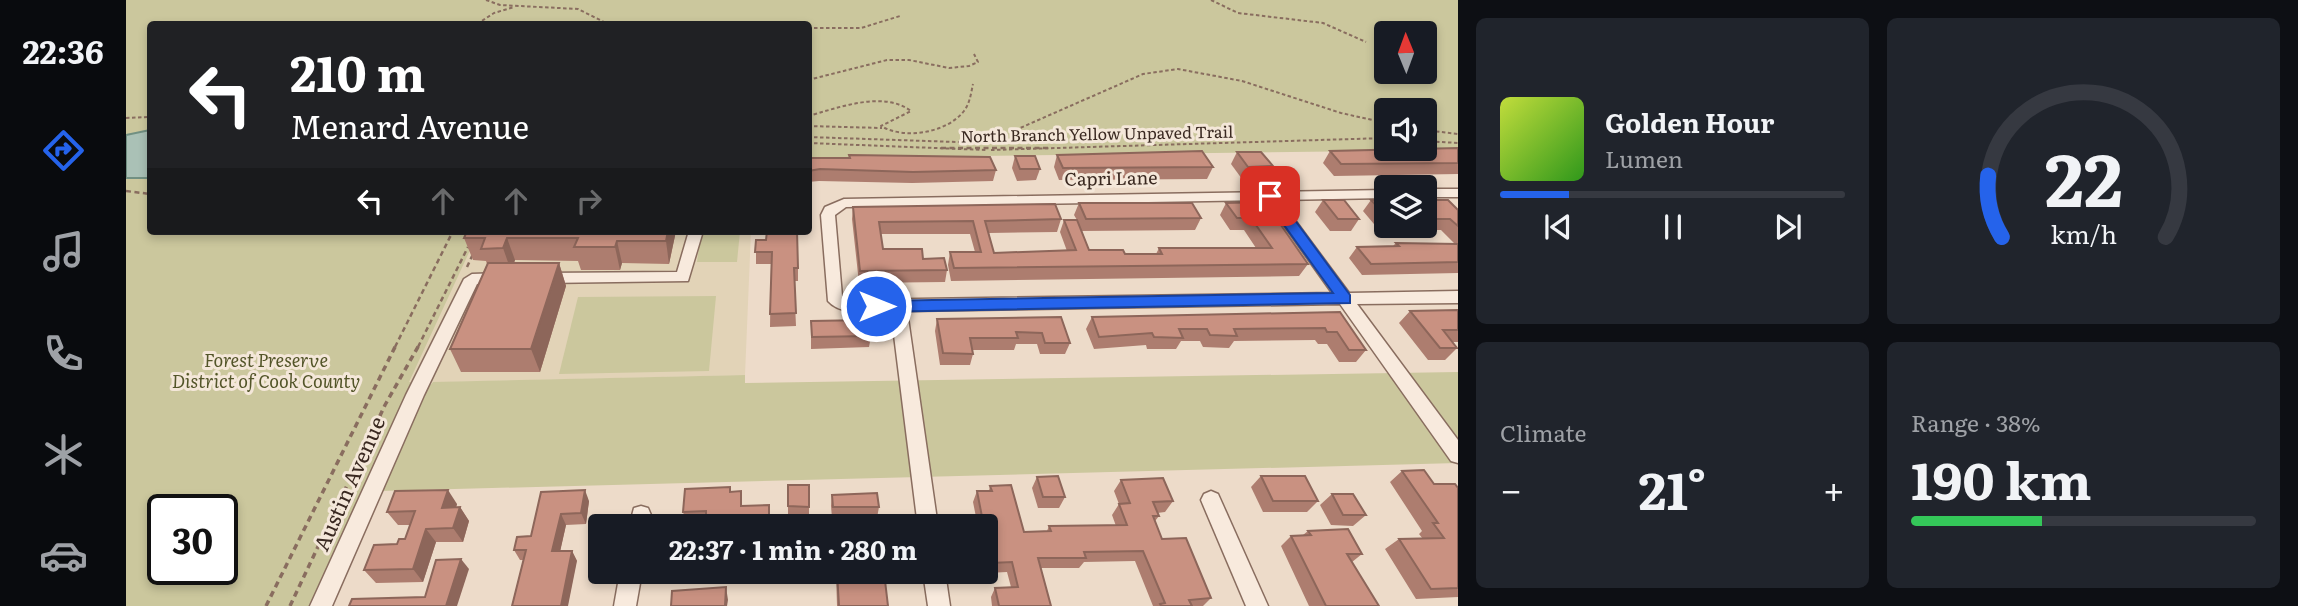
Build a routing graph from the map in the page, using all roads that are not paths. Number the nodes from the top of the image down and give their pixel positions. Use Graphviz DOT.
graph roads {
  1 [pos="1437,193"];
  2 [pos="1458,193"];
  3 [pos="1374,194"];
  4 [pos="1270,196"];
  5 [pos="695,235"];
  6 [pos="1458,297"];
  7 [pos="1345,299"];
  8 [pos="898,306"];
  9 [pos="1458,455"];
  10 [pos="1210,500"];
  11 [pos="926,514"];
  12 [pos="629,584"];
  13 [pos="936,584"];
  14 [pos="321,606"];
  15 [pos="625,606"];
  16 [pos="939,606"];
  17 [pos="1257,606"];
  1 -- 2 [label="street"];
  3 -- 4 [label="street, Capri Lane"];
  4 -- 7 [label="street"];
  4 -- 8 [label="street, Capri Lane"];
  5 -- 14 [label="street, Austin Avenue"];
  6 -- 7 [label="street"];
  7 -- 8 [label="street"];
  7 -- 9 [label="street"];
  8 -- 11 [label="street"];
  10 -- 17 [label="street"];
  12 -- 15 [label="street"];
  13 -- 16 [label="street"];
}
